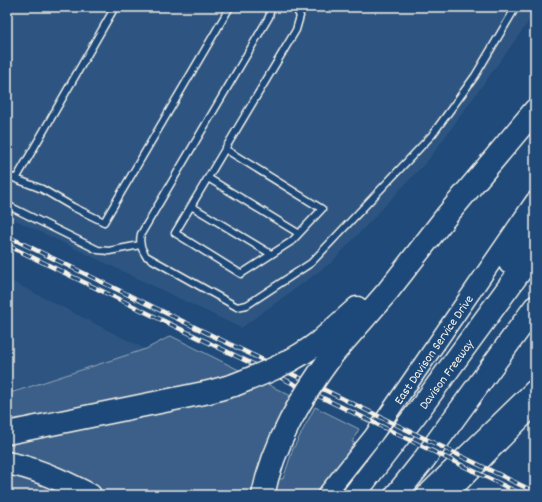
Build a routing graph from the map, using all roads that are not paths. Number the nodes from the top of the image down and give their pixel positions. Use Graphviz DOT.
graph roads {
  1 [pos="115,7"];
  2 [pos="230,7"];
  3 [pos="271,7"];
  4 [pos="295,7"];
  5 [pos="516,7"];
  6 [pos="535,110"];
  7 [pos="225,149"];
  8 [pos="7,175"];
  9 [pos="208,178"];
  10 [pos="16,180"];
  11 [pos="535,200"];
  12 [pos="7,205"];
  13 [pos="191,206"];
  14 [pos="535,226"];
  15 [pos="298,234"];
  16 [pos="140,245"];
  17 [pos="535,251"];
  18 [pos="271,254"];
  19 [pos="535,307"];
  20 [pos="326,348"];
  21 [pos="535,391"];
  22 [pos="535,406"];
  23 [pos="419,410"];
  24 [pos="7,432"];
  25 [pos="7,463"];
  26 [pos="90,495"];
  27 [pos="264,495"];
  28 [pos="326,495"];
  29 [pos="354,495"];
  30 [pos="396,495"];
  31 [pos="428,495"];
  32 [pos="448,495"];
  1 -- 10 [label="lane"];
  2 -- 10 [label="lane"];
  3 -- 16 [label="lane"];
  4 -- 7 [label="lane"];
  5 -- 16 [label="lane"];
  6 -- 20 [label="highway"];
  7 -- 9 [label="lane"];
  7 -- 15 [label="lane"];
  8 -- 10 [label="lane"];
  9 -- 13 [label="lane"];
  9 -- 15 [label="lane"];
  11 -- 28 [label="main road, East Davison Service Drive"];
  12 -- 16 [label="lane"];
  13 -- 18 [label="lane"];
  13 -- 18 [label="lane"];
  14 -- 23 [label="highway"];
  15 -- 18 [label="lane"];
  17 -- 23 [label="highway, Davison Freeway"];
  19 -- 30 [label="highway"];
  20 -- 24 [label="highway, bridge"];
  20 -- 27 [label="highway, bridge"];
  21 -- 31 [label="highway"];
  22 -- 32 [label="main road"];
  23 -- 29 [label="highway, Davison Freeway"];
  25 -- 26 [label="highway"];
}
